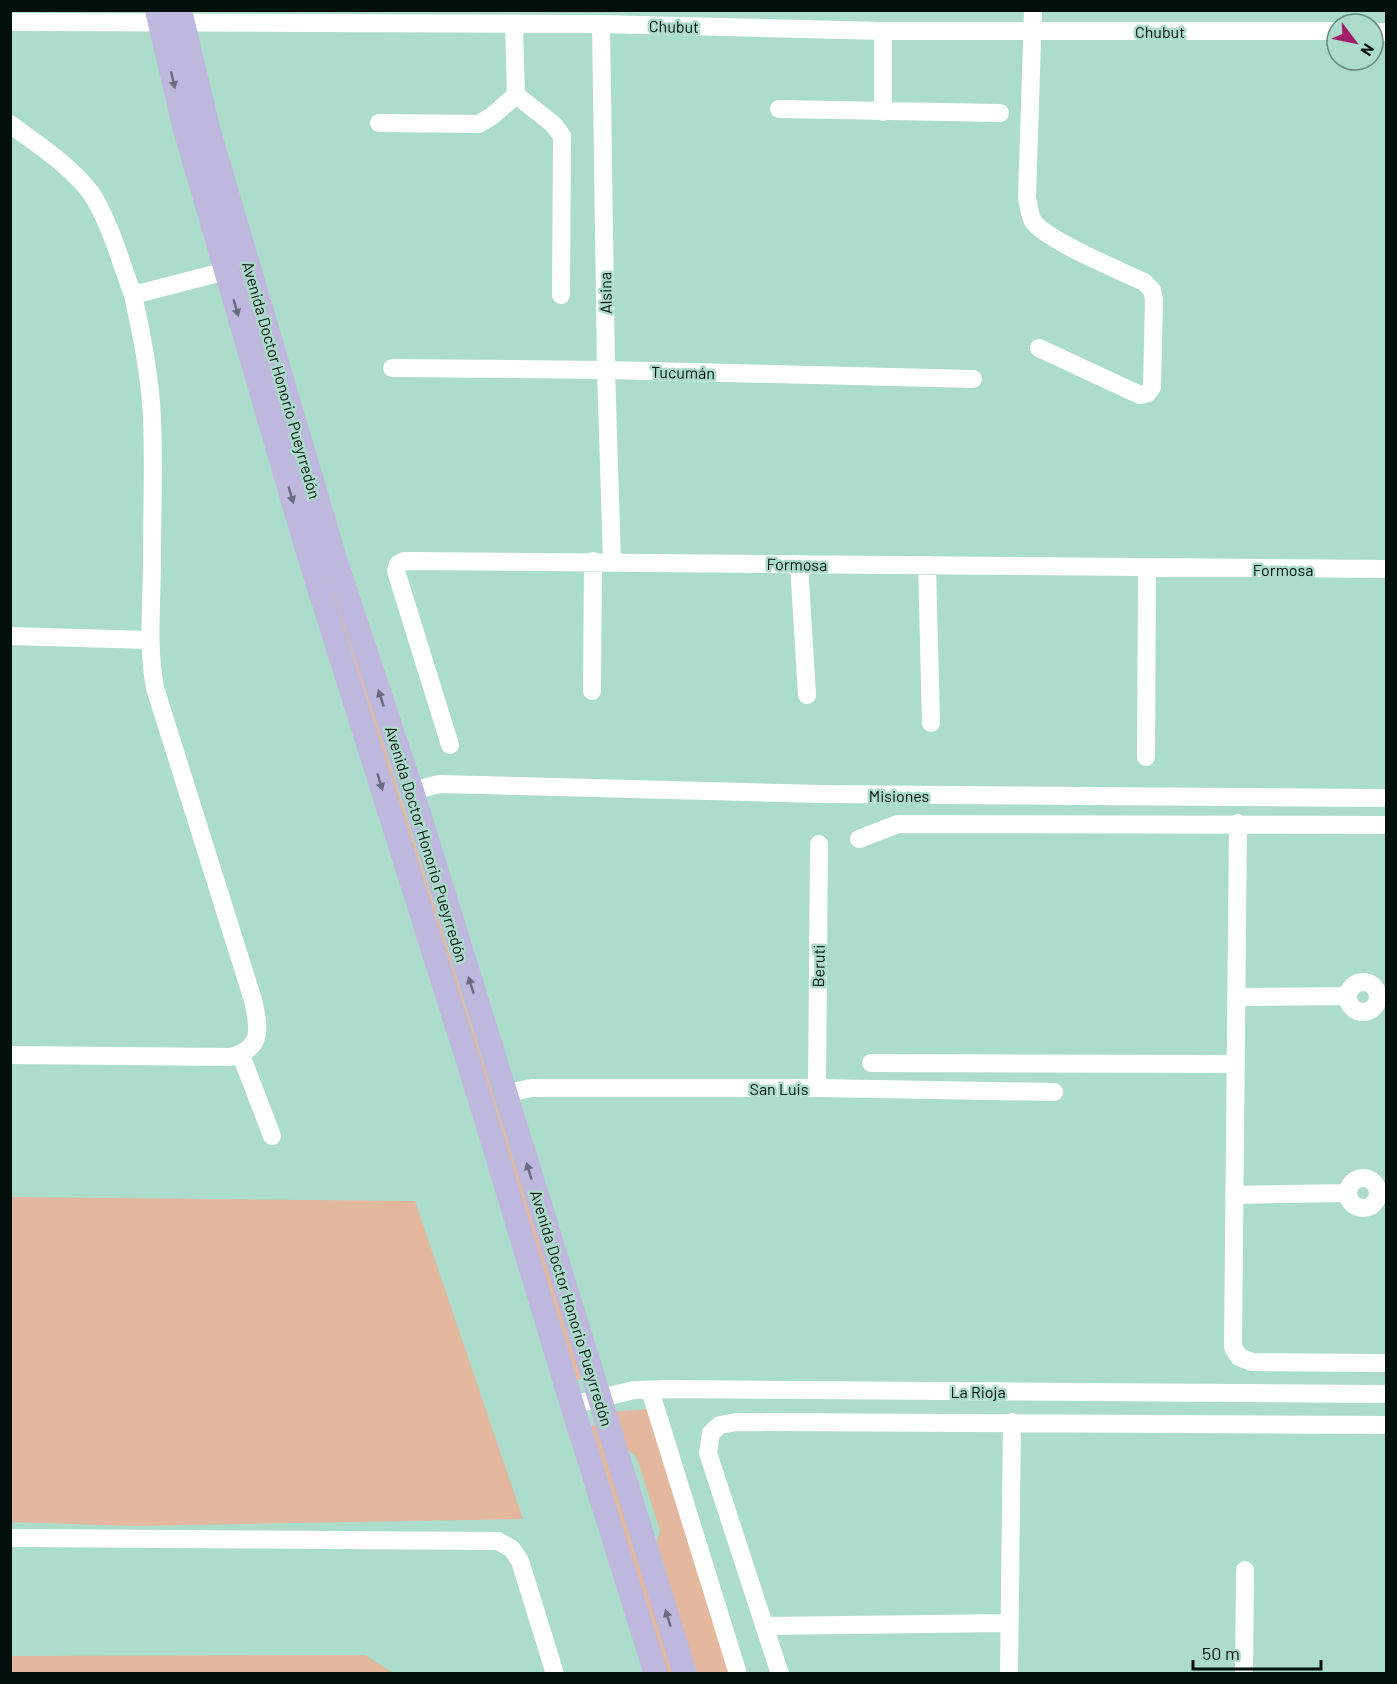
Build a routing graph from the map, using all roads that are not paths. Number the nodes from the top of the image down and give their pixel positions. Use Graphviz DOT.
graph roads {
  1 [pos="1033,10"];
  2 [pos="170,16"];
  3 [pos="10,22"];
  4 [pos="601,24"];
  5 [pos="514,25"];
  6 [pos="1032,30"];
  7 [pos="884,31"];
  8 [pos="1325,32"];
  9 [pos="516,95"];
  10 [pos="779,110"];
  11 [pos="883,112"];
  12 [pos="1000,113"];
  13 [pos="379,123"];
  14 [pos="10,124"];
  15 [pos="248,266"];
  16 [pos="225,272"];
  17 [pos="133,295"];
  18 [pos="561,295"];
  19 [pos="1039,348"];
  20 [pos="392,368"];
  21 [pos="606,370"];
  22 [pos="973,379"];
  23 [pos="593,561"];
  24 [pos="612,562"];
  25 [pos="799,564"];
  26 [pos="927,565"];
  27 [pos="1147,567"];
  28 [pos="1386,569"];
  29 [pos="10,636"];
  30 [pos="149,639"];
  31 [pos="592,691"];
  32 [pos="807,695"];
  33 [pos="931,723"];
  34 [pos="450,745"];
  35 [pos="1146,757"];
  36 [pos="412,791"];
  37 [pos="1386,798"];
  38 [pos="1238,824"];
  39 [pos="1386,825"];
  40 [pos="859,839"];
  41 [pos="819,844"];
  42 [pos="1348,996"];
  43 [pos="1236,997"];
  44 [pos="10,1054"];
  45 [pos="241,1054"];
  46 [pos="871,1062"];
  47 [pos="1236,1064"];
  48 [pos="817,1088"];
  49 [pos="1054,1092"];
  50 [pos="505,1094"];
  51 [pos="272,1136"];
  52 [pos="1348,1193"];
  53 [pos="1234,1195"];
  54 [pos="1386,1363"];
  55 [pos="650,1390"];
  56 [pos="1386,1394"];
  57 [pos="600,1399"];
  58 [pos="572,1405"];
  59 [pos="1012,1422"];
  60 [pos="1386,1425"];
  61 [pos="12,1539"];
  62 [pos="1245,1570"];
  63 [pos="1009,1623"];
  64 [pos="764,1626"];
  65 [pos="555,1674"];
  66 [pos="656,1674"];
  67 [pos="685,1674"];
  68 [pos="738,1674"];
  69 [pos="780,1674"];
  70 [pos="1009,1674"];
  71 [pos="1244,1674"];
  1 -- 6 [label="street"];
  2 -- 3 [label="street, Chubut"];
  2 -- 5 [label="street, Chubut"];
  2 -- 15 [label="main road, Avenida Doctor Honorio Pueyrredón"];
  2 -- 16 [label="main road, Avenida Doctor Honorio Pueyrredón, one-way"];
  4 -- 5 [label="street, Chubut"];
  4 -- 7 [label="street, Chubut"];
  4 -- 21 [label="street, Alsina"];
  5 -- 9 [label="street"];
  6 -- 7 [label="street, Chubut"];
  6 -- 8 [label="street, Chubut"];
  6 -- 19 [label="street"];
  7 -- 11 [label="street"];
  9 -- 13 [label="street"];
  9 -- 18 [label="street"];
  10 -- 11 [label="street"];
  11 -- 12 [label="street"];
  14 -- 17 [label="street"];
  15 -- 16 [label="street"];
  36 -- 15 [label="main road, Avenida Doctor Honorio Pueyrredón, one-way"];
  16 -- 17 [label="street"];
  16 -- 58 [label="main road, Avenida Doctor Honorio Pueyrredón, one-way"];
  17 -- 30 [label="street"];
  20 -- 21 [label="street, Tucumán"];
  21 -- 22 [label="street, Tucumán"];
  21 -- 24 [label="street, Alsina"];
  23 -- 24 [label="street, Formosa"];
  23 -- 31 [label="street"];
  23 -- 34 [label="street, Formosa"];
  24 -- 25 [label="street, Formosa"];
  25 -- 26 [label="street, Formosa"];
  25 -- 32 [label="street"];
  26 -- 27 [label="street, Formosa"];
  26 -- 33 [label="street"];
  27 -- 28 [label="street, Formosa"];
  27 -- 35 [label="street"];
  29 -- 30 [label="street"];
  30 -- 45 [label="street"];
  36 -- 37 [label="street, Misiones"];
  50 -- 36 [label="main road, Avenida Doctor Honorio Pueyrredón, one-way"];
  38 -- 39 [label="street"];
  38 -- 40 [label="street"];
  38 -- 43 [label="street"];
  41 -- 48 [label="street, Beruti"];
  42 -- 43 [label="street"];
  43 -- 47 [label="street"];
  44 -- 45 [label="street"];
  45 -- 51 [label="street"];
  46 -- 47 [label="street"];
  47 -- 53 [label="street"];
  48 -- 49 [label="street, San Luis"];
  48 -- 50 [label="street, San Luis"];
  57 -- 50 [label="main road, Avenida Doctor Honorio Pueyrredón, one-way"];
  52 -- 53 [label="street"];
  53 -- 54 [label="street"];
  55 -- 56 [label="street, La Rioja"];
  55 -- 57 [label="street, La Rioja"];
  55 -- 68 [label="street"];
  57 -- 58 [label="street, La Rioja"];
  67 -- 57 [label="main road, Avenida Doctor Honorio Pueyrredón, one-way"];
  58 -- 66 [label="main road, Avenida Doctor Honorio Pueyrredón"];
  59 -- 60 [label="street"];
  59 -- 63 [label="street"];
  59 -- 64 [label="street"];
  61 -- 65 [label="street"];
  62 -- 71 [label="street"];
  63 -- 64 [label="street"];
  63 -- 70 [label="street"];
  64 -- 69 [label="street"];
}
